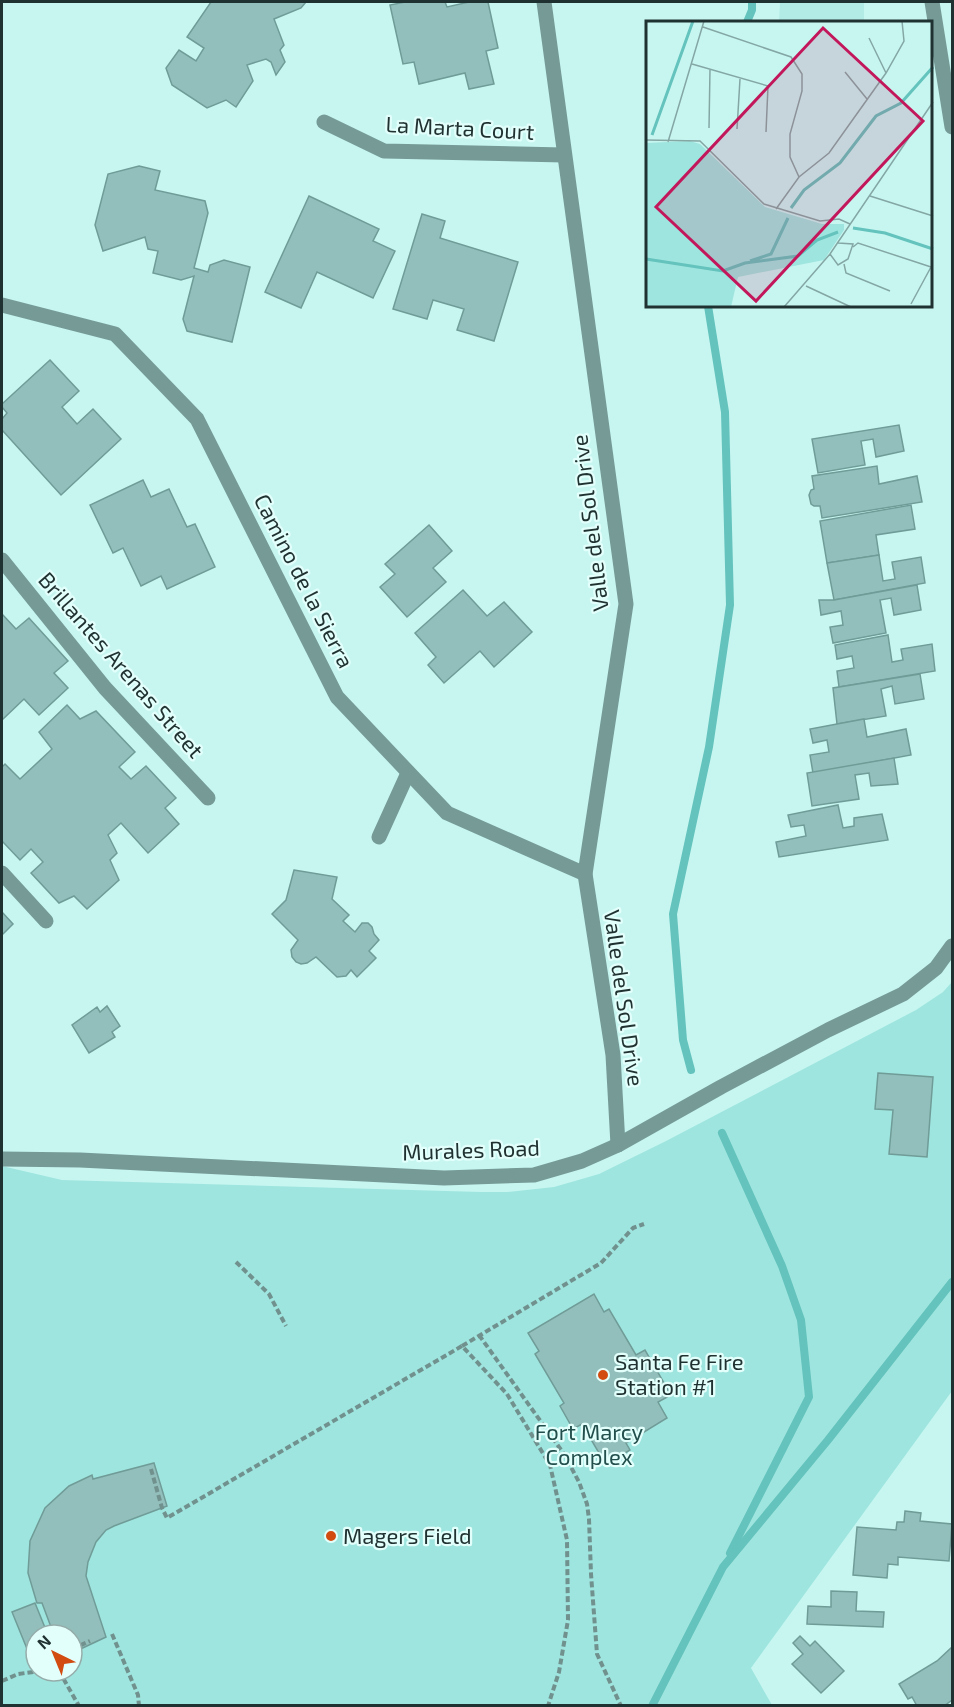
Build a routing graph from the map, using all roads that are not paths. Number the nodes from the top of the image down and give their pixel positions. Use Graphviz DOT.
graph roads {
  1 [pos="544,2"];
  2 [pos="932,2"];
  3 [pos="324,122"];
  4 [pos="952,128"];
  5 [pos="564,155"];
  6 [pos="2,305"];
  7 [pos="2,560"];
  8 [pos="408,772"];
  9 [pos="208,798"];
  10 [pos="379,837"];
  11 [pos="2,873"];
  12 [pos="585,874"];
  13 [pos="46,921"];
  14 [pos="952,946"];
  15 [pos="618,1145"];
  16 [pos="2,1160"];
  1 -- 5 [label="street, Valle del Sol Drive"];
  2 -- 4 [label="street"];
  3 -- 5 [label="street, La Marta Court"];
  5 -- 12 [label="street, Valle del Sol Drive"];
  6 -- 8 [label="street, Camino de la Sierra"];
  7 -- 9 [label="street, Brillantes Arenas Street"];
  8 -- 10 [label="street"];
  8 -- 12 [label="street, Camino de la Sierra"];
  11 -- 13 [label="street"];
  12 -- 15 [label="street, Valle del Sol Drive"];
  14 -- 15 [label="street, Murales Road"];
  15 -- 16 [label="street, Murales Road"];
}
